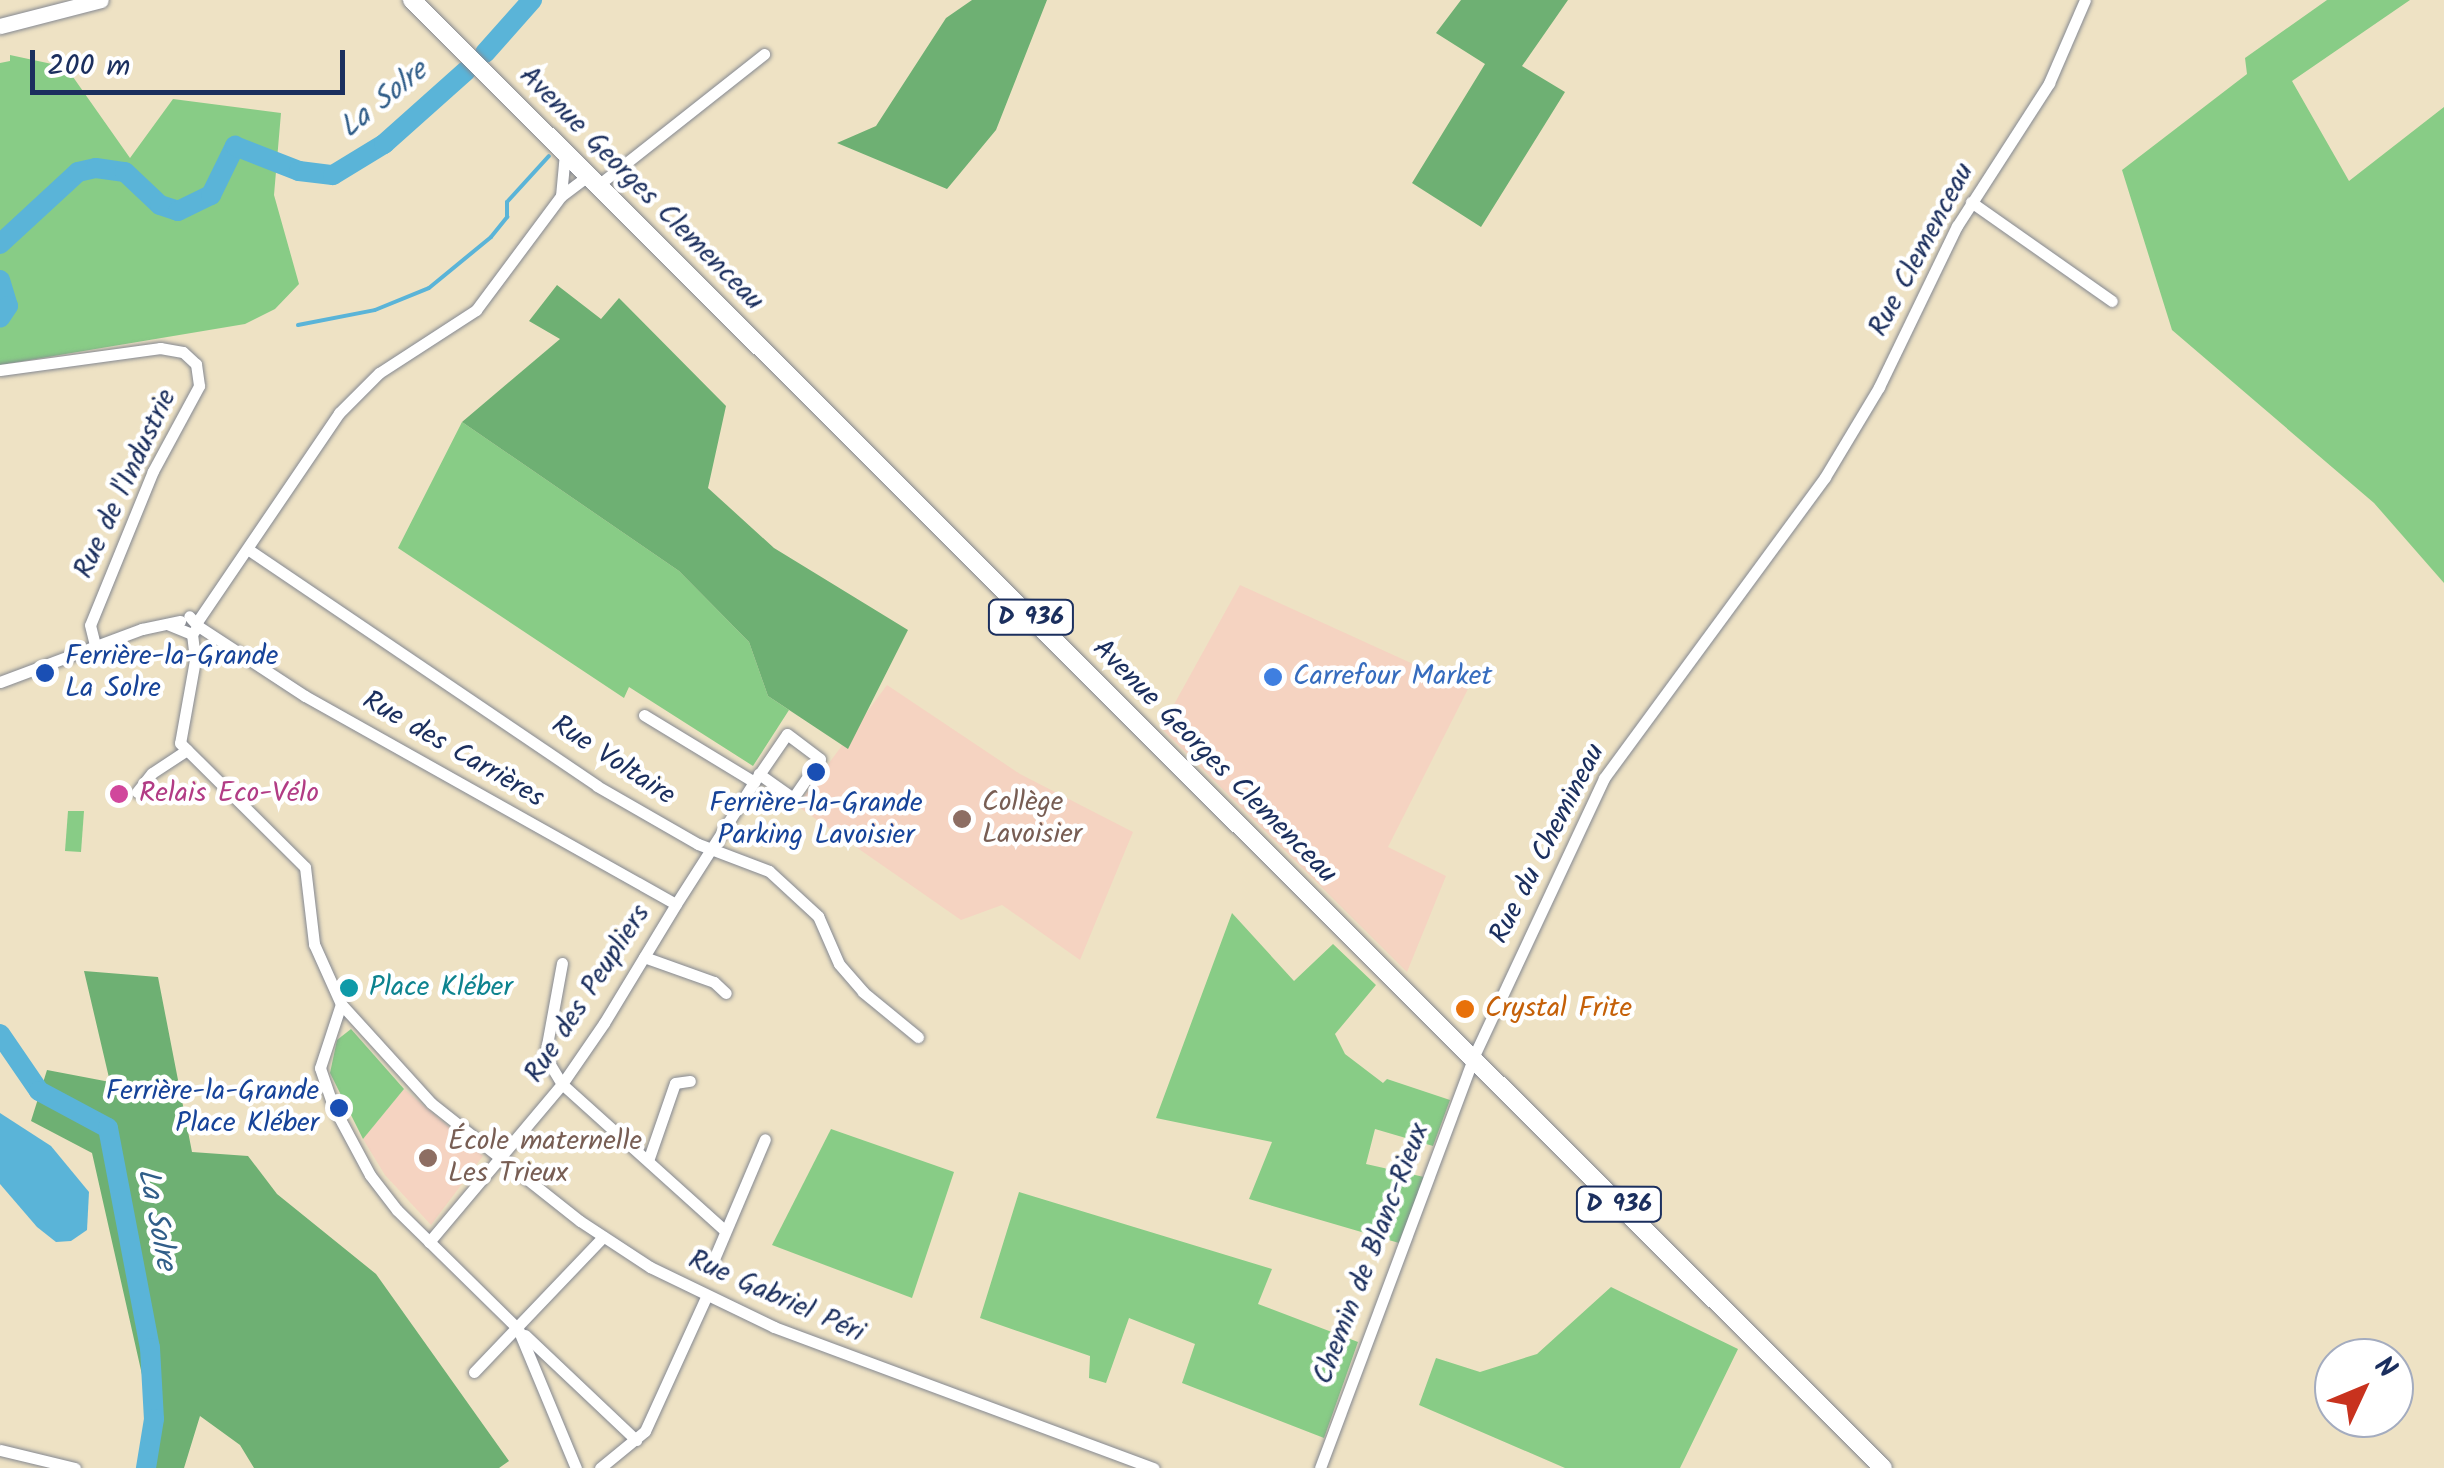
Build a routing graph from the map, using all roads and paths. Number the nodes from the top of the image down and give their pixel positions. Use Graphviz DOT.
graph roads {
  1 [pos="102,0"];
  2 [pos="412,0"];
  3 [pos="2085,0"];
  4 [pos="0,26"];
  5 [pos="764,54"];
  6 [pos="565,153"];
  7 [pos="592,181"];
  8 [pos="561,196"];
  9 [pos="1971,202"];
  10 [pos="2112,301"];
  11 [pos="0,370"];
  12 [pos="1794,519"];
  13 [pos="250,550"];
  14 [pos="189,627"];
  15 [pos="95,645"];
  16 [pos="0,682"];
  17 [pos="644,716"];
  18 [pos="184,746"];
  19 [pos="756,778"];
  20 [pos="137,792"];
  21 [pos="711,850"];
  22 [pos="676,904"];
  23 [pos="644,958"];
  24 [pos="562,963"];
  25 [pos="726,993"];
  26 [pos="341,1004"];
  27 [pos="918,1037"];
  28 [pos="1473,1058"];
  29 [pos="690,1082"];
  30 [pos="562,1084"];
  31 [pos="764,1139"];
  32 [pos="649,1158"];
  33 [pos="500,1159"];
  34 [pos="723,1229"];
  35 [pos="602,1238"];
  36 [pos="429,1242"];
  37 [pos="714,1259"];
  38 [pos="706,1297"];
  39 [pos="518,1329"];
  40 [pos="474,1372"];
  41 [pos="636,1440"];
  42 [pos="0,1450"];
  43 [pos="75,1468"];
  44 [pos="576,1468"];
  45 [pos="600,1468"];
  46 [pos="1154,1468"];
  47 [pos="1320,1468"];
  48 [pos="1883,1468"];
  1 -- 4 [label="street"];
  2 -- 6 [label="main road, Avenue Georges Clemenceau / D 936"];
  3 -- 9 [label="street, Rue Clemenceau"];
  5 -- 7 [label="street"];
  6 -- 7 [label="main road, Avenue Georges Clemenceau / D 936"];
  6 -- 8 [label="street"];
  7 -- 8 [label="street"];
  7 -- 28 [label="main road, Avenue Georges Clemenceau / D 936"];
  8 -- 13 [label="street"];
  9 -- 10 [label="street"];
  9 -- 12 [label="street, Rue Clemenceau"];
  11 -- 15 [label="street, Rue de l'Industrie"];
  12 -- 28 [label="street, Rue du Chemineau"];
  13 -- 14 [label="street"];
  13 -- 21 [label="street, Rue Voltaire"];
  14 -- 15 [label="street"];
  14 -- 18 [label="street"];
  14 -- 22 [label="street, Rue des Carrières"];
  15 -- 16 [label="street"];
  17 -- 19 [label="street"];
  18 -- 20 [label="street"];
  18 -- 26 [label="street, Rue Gabriel Péri"];
  19 -- 19 [label="street, Rue des Peupliers"];
  19 -- 21 [label="street, Rue des Peupliers"];
  21 -- 22 [label="street, Rue des Peupliers"];
  21 -- 27 [label="street, Rue Voltaire"];
  22 -- 23 [label="street, Rue des Peupliers"];
  23 -- 25 [label="street"];
  23 -- 30 [label="street, Rue des Peupliers"];
  24 -- 30 [label="street"];
  26 -- 33 [label="street, Rue Gabriel Péri"];
  26 -- 36 [label="street"];
  28 -- 47 [label="street, Chemin de Blanc-Rieux"];
  28 -- 48 [label="main road, Avenue Georges Clemenceau / D 936"];
  29 -- 32 [label="street"];
  30 -- 32 [label="street"];
  30 -- 33 [label="street, Rue des Peupliers"];
  31 -- 34 [label="street"];
  32 -- 34 [label="street"];
  33 -- 35 [label="street, Rue Gabriel Péri"];
  33 -- 36 [label="street, Rue des Peupliers"];
  34 -- 37 [label="street"];
  35 -- 38 [label="street, Rue Gabriel Péri"];
  35 -- 39 [label="street"];
  36 -- 39 [label="street"];
  38 -- 41 [label="street"];
  38 -- 46 [label="street, Rue Gabriel Péri"];
  39 -- 40 [label="street"];
  39 -- 41 [label="street"];
  39 -- 44 [label="street"];
  41 -- 45 [label="street"];
  42 -- 43 [label="street"];
}
